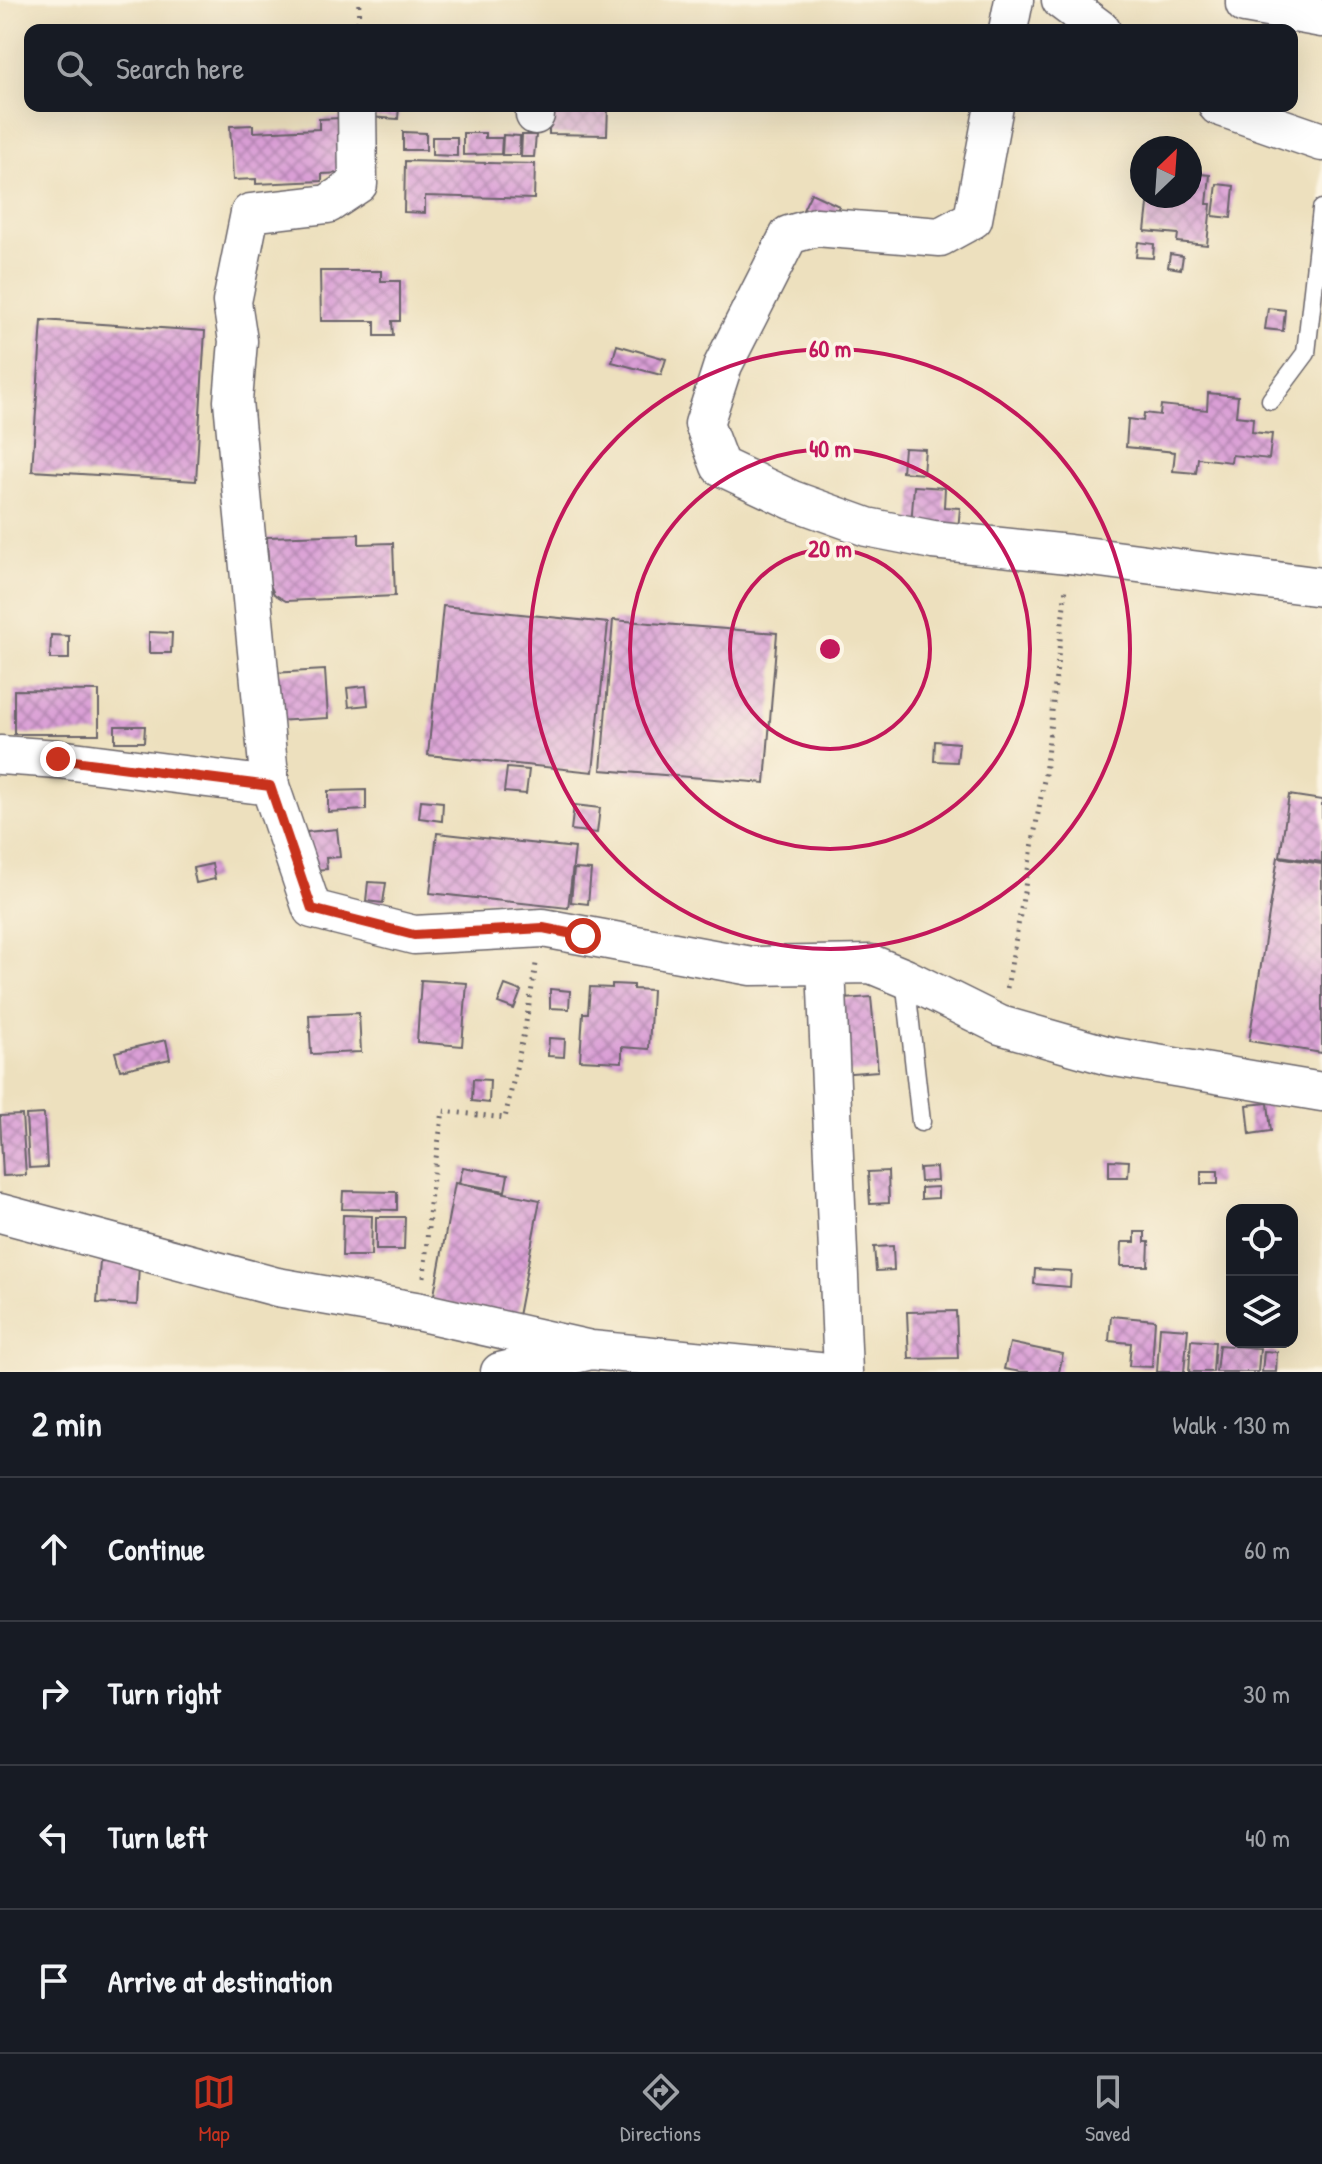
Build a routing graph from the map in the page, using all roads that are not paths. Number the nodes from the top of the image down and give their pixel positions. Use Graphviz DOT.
graph roads {
  1 [pos="1014,0"];
  2 [pos="1061,0"];
  3 [pos="1245,0"];
  4 [pos="1322,18"];
  5 [pos="1009,24"];
  6 [pos="1093,24"];
  7 [pos="357,112"];
  8 [pos="993,112"];
  9 [pos="1235,112"];
  10 [pos="1322,142"];
  11 [pos="1322,209"];
  12 [pos="1271,400"];
  13 [pos="1322,587"];
  14 [pos="0,755"];
  15 [pos="270,786"];
  16 [pos="826,966"];
  17 [pos="905,978"];
  18 [pos="1322,1092"];
  19 [pos="921,1122"];
  20 [pos="0,1213"];
  21 [pos="591,1350"];
  22 [pos="500,1372"];
  23 [pos="819,1372"];
  24 [pos="843,1372"];
  1 -- 5 [label="street"];
  2 -- 6 [label="street"];
  3 -- 4 [label="street"];
  7 -- 15 [label="street"];
  8 -- 13 [label="street"];
  9 -- 10 [label="street"];
  11 -- 12 [label="lane"];
  14 -- 15 [label="street"];
  15 -- 16 [label="street"];
  16 -- 17 [label="street"];
  16 -- 24 [label="street"];
  17 -- 18 [label="street"];
  17 -- 19 [label="lane"];
  20 -- 21 [label="street"];
  21 -- 22 [label="street"];
  21 -- 23 [label="street"];
}
